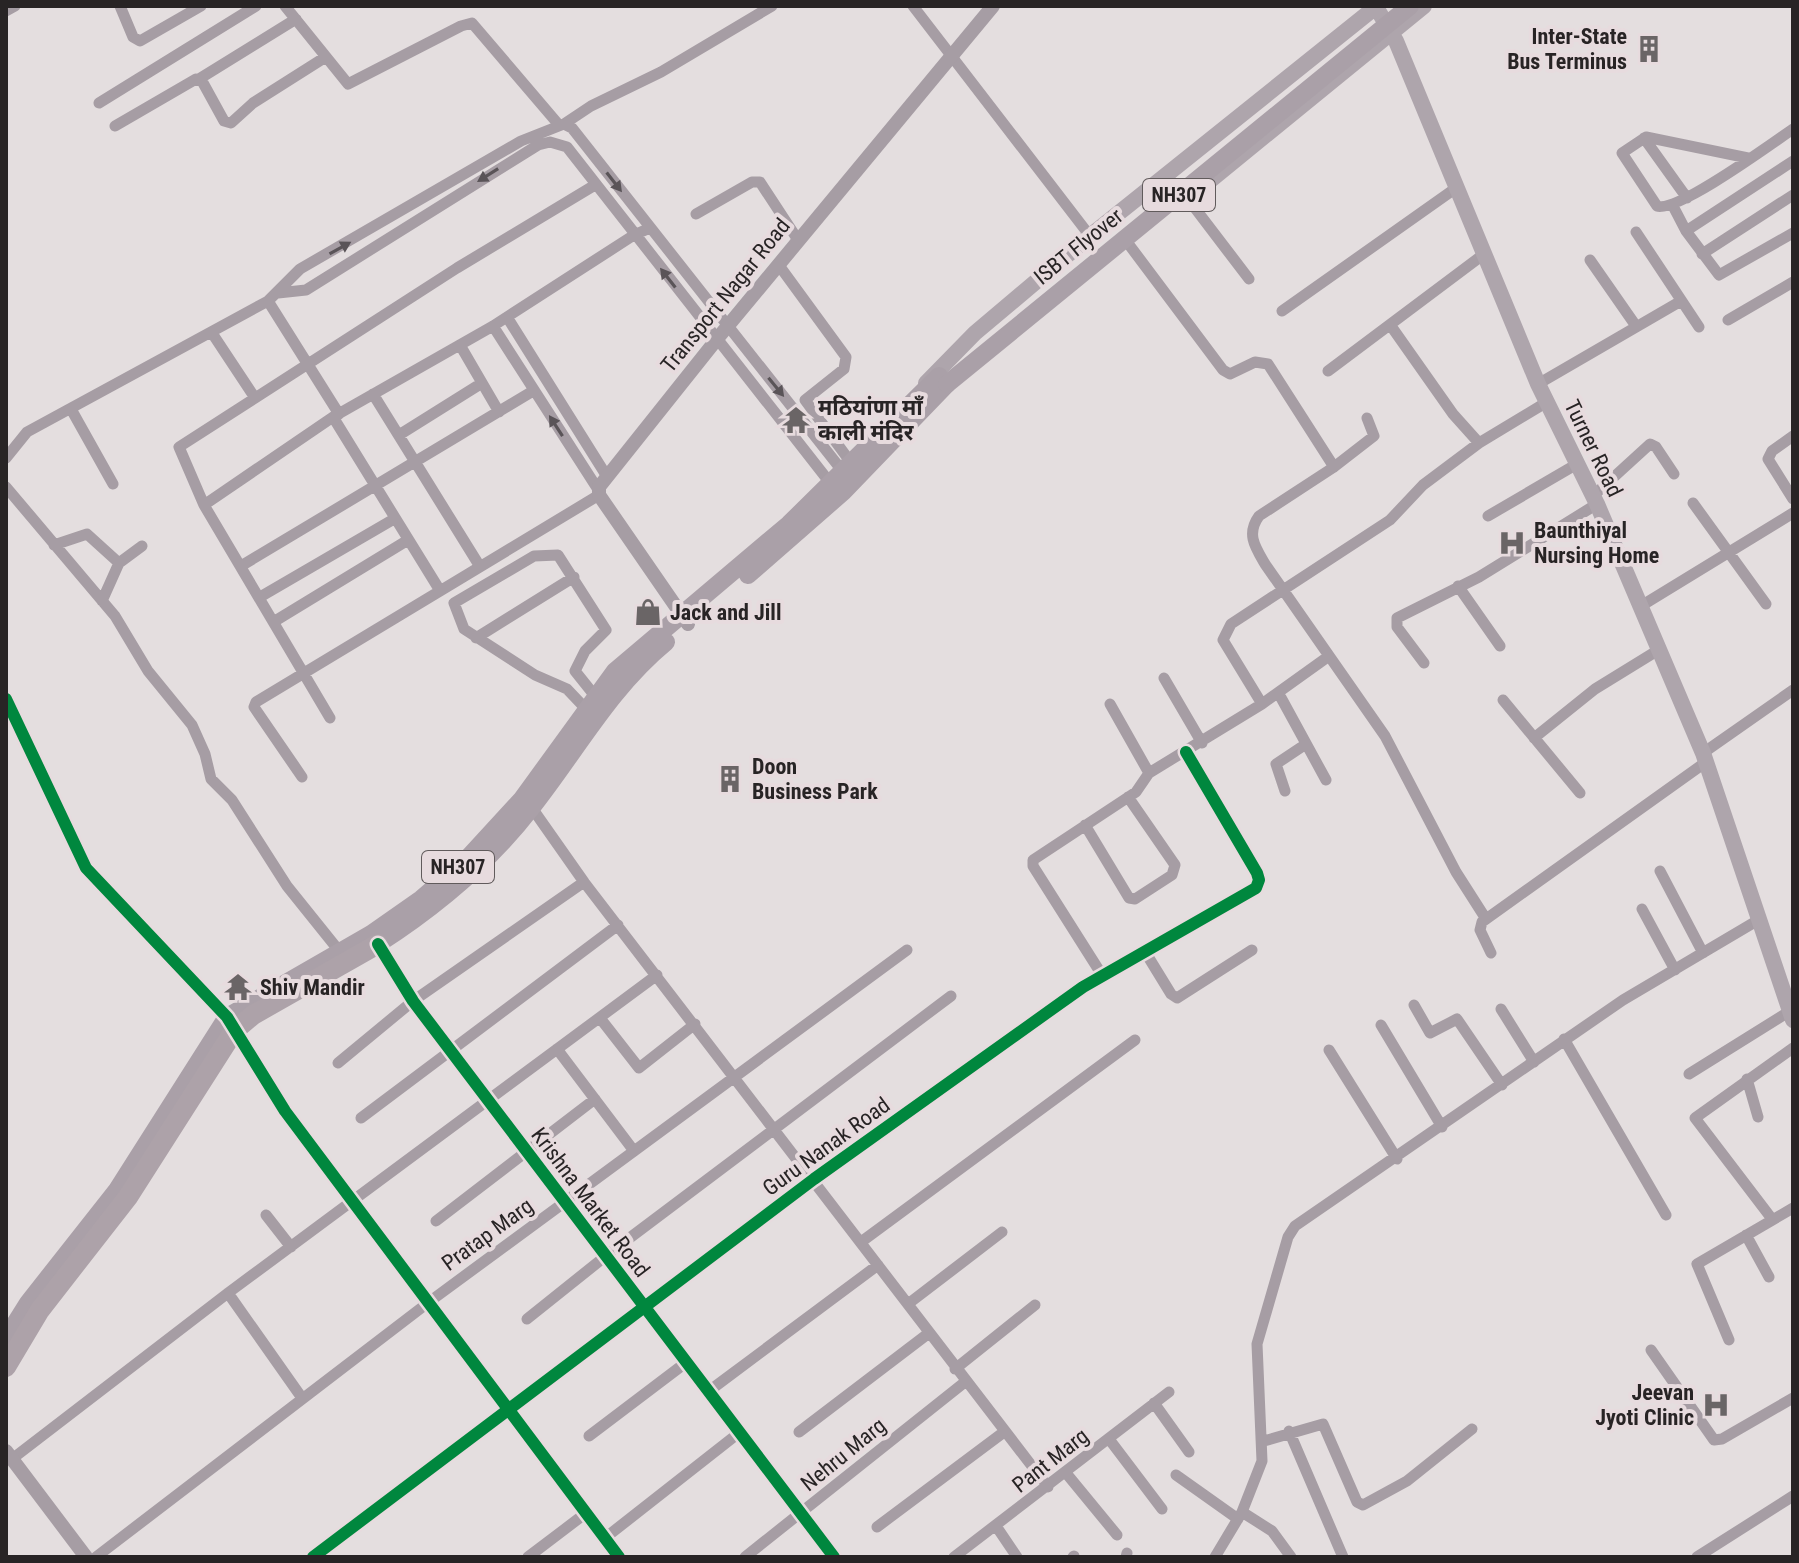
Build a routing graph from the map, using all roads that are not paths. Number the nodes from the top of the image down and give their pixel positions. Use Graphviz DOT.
graph roads {
  1 [pos="15,6"];
  2 [pos="120,6"];
  3 [pos="201,6"];
  4 [pos="256,6"];
  5 [pos="285,6"];
  6 [pos="772,6"];
  7 [pos="913,6"];
  8 [pos="993,6"];
  9 [pos="1377,6"];
  10 [pos="1395,6"];
  11 [pos="1410,6"];
  12 [pos="1424,6"];
  13 [pos="6,11"];
  14 [pos="296,19"];
  15 [pos="1392,35"];
  16 [pos="949,57"];
  17 [pos="324,58"];
  18 [pos="199,79"];
  19 [pos="99,103"];
  20 [pos="561,124"];
  21 [pos="115,126"];
  22 [pos="1793,129"];
  23 [pos="1644,138"];
  24 [pos="557,142"];
  25 [pos="1748,158"];
  26 [pos="1793,161"];
  27 [pos="595,185"];
  28 [pos="1456,188"];
  29 [pos="1793,195"];
  30 [pos="1687,198"];
  31 [pos="1188,199"];
  32 [pos="1673,206"];
  33 [pos="411,208"];
  34 [pos="696,214"];
  35 [pos="419,218"];
  36 [pos="650,228"];
  37 [pos="1686,231"];
  38 [pos="1636,232"];
  39 [pos="1793,233"];
  40 [pos="634,235"];
  41 [pos="1090,236"];
  42 [pos="798,240"];
  43 [pos="1130,246"];
  44 [pos="1484,254"];
  45 [pos="1702,254"];
  46 [pos="1590,260"];
  47 [pos="778,264"];
  48 [pos="1249,279"];
  49 [pos="1793,282"];
  50 [pos="273,297"];
  51 [pos="1681,301"];
  52 [pos="1282,311"];
  53 [pos="507,317"];
  54 [pos="1728,320"];
  55 [pos="493,326"];
  56 [pos="1391,326"];
  57 [pos="1636,326"];
  58 [pos="727,327"];
  59 [pos="1699,327"];
  60 [pos="212,333"];
  61 [pos="717,339"];
  62 [pos="460,345"];
  63 [pos="309,362"];
  64 [pos="1328,371"];
  65 [pos="943,380"];
  66 [pos="482,383"];
  67 [pos="1538,384"];
  68 [pos="533,391"];
  69 [pos="373,394"];
  70 [pos="255,398"];
  71 [pos="925,398"];
  72 [pos="805,400"];
  73 [pos="1547,402"];
  74 [pos="792,408"];
  75 [pos="71,409"];
  76 [pos="499,412"];
  77 [pos="336,415"];
  78 [pos="1367,418"];
  79 [pos="399,435"];
  80 [pos="1793,436"];
  81 [pos="1479,443"];
  82 [pos="6,458"];
  83 [pos="415,462"];
  84 [pos="1577,464"];
  85 [pos="1334,467"];
  86 [pos="842,474"];
  87 [pos="1674,474"];
  88 [pos="606,475"];
  89 [pos="113,484"];
  90 [pos="377,486"];
  91 [pos="6,487"];
  92 [pos="599,493"];
  93 [pos="1793,499"];
  94 [pos="1595,500"];
  95 [pos="1693,503"];
  96 [pos="204,505"];
  97 [pos="1793,513"];
  98 [pos="1488,516"];
  99 [pos="394,519"];
  100 [pos="408,540"];
  101 [pos="54,545"];
  102 [pos="142,546"];
  103 [pos="1726,553"];
  104 [pos="119,563"];
  105 [pos="479,565"];
  106 [pos="241,566"];
  107 [pos="574,577"];
  108 [pos="1458,586"];
  109 [pos="439,589"];
  110 [pos="1286,590"];
  111 [pos="260,597"];
  112 [pos="102,601"];
  113 [pos="1766,604"];
  114 [pos="1641,606"];
  115 [pos="685,619"];
  116 [pos="275,621"];
  117 [pos="476,638"];
  118 [pos="1500,646"];
  119 [pos="1660,649"];
  120 [pos="1329,656"];
  121 [pos="1424,663"];
  122 [pos="575,671"];
  123 [pos="305,674"];
  124 [pos="1164,678"];
  125 [pos="555,682"];
  126 [pos="1279,694"];
  127 [pos="1792,694"];
  128 [pos="6,699"];
  129 [pos="1503,700"];
  130 [pos="590,703"];
  131 [pos="1110,704"];
  132 [pos="1262,704"];
  133 [pos="330,718"];
  134 [pos="19,727"];
  135 [pos="6,733"];
  136 [pos="1534,738"];
  137 [pos="1202,743"];
  138 [pos="1306,744"];
  139 [pos="1186,752"];
  140 [pos="1704,757"];
  141 [pos="1149,773"];
  142 [pos="302,777"];
  143 [pos="1326,780"];
  144 [pos="1285,791"];
  145 [pos="1580,793"];
  146 [pos="1128,797"];
  147 [pos="532,808"];
  148 [pos="1085,825"];
  149 [pos="1660,871"];
  150 [pos="584,882"];
  151 [pos="1642,909"];
  152 [pos="1486,919"];
  153 [pos="1760,919"];
  154 [pos="618,925"];
  155 [pos="378,944"];
  156 [pos="907,950"];
  157 [pos="1144,950"];
  158 [pos="1252,950"];
  159 [pos="340,952"];
  160 [pos="1491,953"];
  161 [pos="1703,953"];
  162 [pos="1675,970"];
  163 [pos="657,975"];
  164 [pos="1102,975"];
  165 [pos="951,996"];
  166 [pos="413,1001"];
  167 [pos="1414,1005"];
  168 [pos="1501,1009"];
  169 [pos="1792,1015"];
  170 [pos="600,1018"];
  171 [pos="230,1024"];
  172 [pos="695,1024"];
  173 [pos="1381,1025"];
  174 [pos="1564,1039"];
  175 [pos="1135,1040"];
  176 [pos="1793,1048"];
  177 [pos="557,1049"];
  178 [pos="1329,1050"];
  179 [pos="451,1051"];
  180 [pos="1534,1062"];
  181 [pos="338,1063"];
  182 [pos="1689,1074"];
  183 [pos="736,1077"];
  184 [pos="1747,1079"];
  185 [pos="1502,1085"];
  186 [pos="595,1099"];
  187 [pos="488,1100"];
  188 [pos="1758,1117"];
  189 [pos="361,1118"];
  190 [pos="775,1127"];
  191 [pos="1442,1127"];
  192 [pos="634,1151"];
  193 [pos="527,1152"];
  194 [pos="1397,1159"];
  195 [pos="814,1179"];
  196 [pos="565,1201"];
  197 [pos="352,1202"];
  198 [pos="1793,1208"];
  199 [pos="266,1215"];
  200 [pos="1666,1215"];
  201 [pos="1772,1219"];
  202 [pos="436,1221"];
  203 [pos="1002,1232"];
  204 [pos="1746,1235"];
  205 [pos="861,1242"];
  206 [pos="291,1247"];
  207 [pos="607,1255"];
  208 [pos="878,1265"];
  209 [pos="1769,1277"];
  210 [pos="228,1293"];
  211 [pos="429,1302"];
  212 [pos="908,1304"];
  213 [pos="644,1305"];
  214 [pos="1035,1305"];
  215 [pos="527,1319"];
  216 [pos="929,1333"];
  217 [pos="6,1338"];
  218 [pos="1729,1340"];
  219 [pos="1651,1350"];
  220 [pos="688,1361"];
  221 [pos="6,1367"];
  222 [pos="955,1369"];
  223 [pos="965,1382"];
  224 [pos="709,1391"];
  225 [pos="1169,1392"];
  226 [pos="302,1398"];
  227 [pos="1793,1398"];
  228 [pos="1154,1403"];
  229 [pos="509,1410"];
  230 [pos="1472,1429"];
  231 [pos="1289,1431"];
  232 [pos="740,1432"];
  233 [pos="799,1432"];
  234 [pos="1004,1432"];
  235 [pos="589,1436"];
  236 [pos="1109,1439"];
  237 [pos="1264,1441"];
  238 [pos="1189,1452"];
  239 [pos="9,1455"];
  240 [pos="1066,1473"];
  241 [pos="1176,1475"];
  242 [pos="1048,1487"];
  243 [pos="1793,1496"];
  244 [pos="1162,1509"];
  245 [pos="586,1513"];
  246 [pos="802,1513"];
  247 [pos="1240,1516"];
  248 [pos="996,1526"];
  249 [pos="877,1527"];
  250 [pos="1117,1535"];
  251 [pos="605,1538"];
  252 [pos="86,1557"];
  253 [pos="96,1557"];
  254 [pos="313,1557"];
  255 [pos="528,1557"];
  256 [pos="619,1557"];
  257 [pos="745,1557"];
  258 [pos="834,1557"];
  259 [pos="954,1557"];
  260 [pos="1017,1557"];
  261 [pos="1215,1557"];
  262 [pos="1291,1557"];
  263 [pos="1343,1557"];
  264 [pos="1697,1557"];
  1 -- 13 [label="street"];
  2 -- 3 [label="street"];
  4 -- 19 [label="street"];
  5 -- 14 [label="street"];
  6 -- 20 [label="street"];
  7 -- 16 [label="street"];
  8 -- 16 [label="street, Transport Nagar Road"];
  9 -- 15 [label="main road, Turner Road"];
  9 -- 41 [label="main road"];
  10 -- 65 [label="highway, ISBT Flyover / NH307"];
  11 -- 65 [label="highway, ISBT Flyover / NH307, bridge"];
  12 -- 15 [label="main road"];
  14 -- 17 [label="street"];
  14 -- 18 [label="street"];
  15 -- 28 [label="main road, Turner Road"];
  15 -- 31 [label="main road"];
  16 -- 41 [label="street"];
  16 -- 42 [label="street, Transport Nagar Road"];
  17 -- 18 [label="street"];
  17 -- 20 [label="street"];
  18 -- 21 [label="street"];
  20 -- 24 [label="street"];
  20 -- 33 [label="street"];
  20 -- 36 [label="street, one-way"];
  22 -- 25 [label="street"];
  23 -- 25 [label="street"];
  23 -- 30 [label="street"];
  23 -- 32 [label="street"];
  24 -- 27 [label="street"];
  24 -- 35 [label="street, one-way"];
  25 -- 30 [label="street"];
  26 -- 37 [label="street"];
  27 -- 40 [label="street"];
  27 -- 63 [label="street"];
  28 -- 44 [label="main road, Turner Road"];
  28 -- 52 [label="street"];
  29 -- 45 [label="street"];
  30 -- 32 [label="street"];
  31 -- 43 [label="main road"];
  31 -- 48 [label="street"];
  32 -- 37 [label="street"];
  33 -- 35 [label="street"];
  50 -- 33 [label="street, one-way"];
  34 -- 42 [label="street"];
  35 -- 50 [label="street"];
  36 -- 40 [label="street"];
  36 -- 58 [label="street"];
  37 -- 45 [label="street"];
  38 -- 51 [label="street"];
  39 -- 45 [label="street"];
  40 -- 53 [label="street"];
  61 -- 40 [label="street, one-way"];
  41 -- 71 [label="main road"];
  42 -- 47 [label="street, Transport Nagar Road"];
  43 -- 71 [label="main road"];
  43 -- 85 [label="street"];
  44 -- 56 [label="street"];
  44 -- 67 [label="main road, Turner Road"];
  46 -- 57 [label="street"];
  47 -- 58 [label="street, Transport Nagar Road"];
  47 -- 72 [label="street"];
  49 -- 54 [label="street"];
  50 -- 60 [label="street"];
  50 -- 63 [label="street"];
  51 -- 57 [label="street"];
  51 -- 59 [label="street"];
  53 -- 55 [label="street"];
  53 -- 88 [label="street"];
  55 -- 62 [label="street"];
  55 -- 68 [label="street"];
  56 -- 64 [label="street"];
  56 -- 81 [label="street"];
  57 -- 67 [label="street"];
  58 -- 61 [label="street, Transport Nagar Road"];
  58 -- 74 [label="street, one-way"];
  60 -- 70 [label="street"];
  60 -- 75 [label="street"];
  61 -- 86 [label="street"];
  61 -- 88 [label="street, Transport Nagar Road"];
  62 -- 66 [label="street"];
  62 -- 69 [label="street"];
  63 -- 70 [label="street"];
  63 -- 77 [label="street"];
  65 -- 71 [label="highway, ISBT Flyover / NH307"];
  66 -- 76 [label="street"];
  66 -- 79 [label="street"];
  67 -- 73 [label="main road, Turner Road"];
  68 -- 76 [label="street"];
  92 -- 68 [label="street, one-way"];
  69 -- 77 [label="street"];
  69 -- 79 [label="street"];
  70 -- 96 [label="street"];
  71 -- 86 [label="highway, NH307"];
  71 -- 115 [label="highway, NH307"];
  72 -- 74 [label="street"];
  72 -- 86 [label="street"];
  73 -- 81 [label="street"];
  73 -- 84 [label="main road, Turner Road"];
  74 -- 86 [label="street"];
  75 -- 82 [label="street"];
  75 -- 89 [label="street"];
  76 -- 83 [label="street"];
  77 -- 90 [label="street"];
  77 -- 96 [label="street"];
  78 -- 85 [label="street"];
  79 -- 83 [label="street"];
  80 -- 93 [label="street"];
  81 -- 110 [label="street"];
  83 -- 90 [label="street"];
  83 -- 105 [label="street"];
  84 -- 94 [label="main road, Turner Road"];
  84 -- 98 [label="street"];
  85 -- 110 [label="street"];
  86 -- 115 [label="highway, NH307"];
  87 -- 94 [label="street"];
  88 -- 92 [label="street, Transport Nagar Road"];
  90 -- 99 [label="street"];
  90 -- 106 [label="street"];
  91 -- 101 [label="street"];
  92 -- 105 [label="street"];
  92 -- 115 [label="street"];
  94 -- 108 [label="street"];
  94 -- 114 [label="main road, Turner Road"];
  95 -- 103 [label="street"];
  96 -- 106 [label="street"];
  97 -- 103 [label="street"];
  99 -- 100 [label="street"];
  99 -- 111 [label="street"];
  100 -- 109 [label="street"];
  100 -- 116 [label="street"];
  101 -- 104 [label="street"];
  101 -- 112 [label="street"];
  102 -- 104 [label="street"];
  103 -- 113 [label="street"];
  103 -- 114 [label="street"];
  104 -- 112 [label="street"];
  105 -- 109 [label="street"];
  106 -- 111 [label="street"];
  107 -- 117 [label="street"];
  107 -- 117 [label="street"];
  107 -- 122 [label="street"];
  108 -- 118 [label="street"];
  108 -- 121 [label="street"];
  109 -- 123 [label="street"];
  110 -- 120 [label="street"];
  110 -- 132 [label="street"];
  111 -- 116 [label="street"];
  112 -- 159 [label="street"];
  114 -- 119 [label="main road, Turner Road"];
  115 -- 130 [label="highway, NH307"];
  115 -- 147 [label="highway, NH307"];
  116 -- 123 [label="street"];
  117 -- 125 [label="street"];
  119 -- 136 [label="street"];
  119 -- 140 [label="main road, Turner Road"];
  120 -- 126 [label="street"];
  120 -- 152 [label="street"];
  122 -- 125 [label="street"];
  122 -- 130 [label="street"];
  123 -- 133 [label="street"];
  123 -- 142 [label="street"];
  124 -- 137 [label="street"];
  125 -- 130 [label="street"];
  126 -- 132 [label="street"];
  126 -- 138 [label="street"];
  127 -- 140 [label="street"];
  128 -- 134 [label="street"];
  129 -- 136 [label="street"];
  130 -- 159 [label="highway, NH307"];
  131 -- 141 [label="street"];
  132 -- 137 [label="street"];
  134 -- 135 [label="street"];
  134 -- 171 [label="street"];
  136 -- 145 [label="street"];
  137 -- 139 [label="street"];
  138 -- 143 [label="street"];
  138 -- 144 [label="street"];
  139 -- 141 [label="street"];
  139 -- 157 [label="street, Guru Nanak Road"];
  140 -- 152 [label="street"];
  140 -- 153 [label="main road, Turner Road"];
  141 -- 146 [label="street"];
  146 -- 148 [label="street"];
  146 -- 148 [label="street"];
  147 -- 150 [label="street"];
  147 -- 155 [label="highway, NH307"];
  148 -- 164 [label="street"];
  149 -- 161 [label="street"];
  150 -- 154 [label="street"];
  150 -- 166 [label="street"];
  151 -- 162 [label="street"];
  152 -- 160 [label="street"];
  153 -- 161 [label="street"];
  153 -- 169 [label="main road, Turner Road"];
  154 -- 163 [label="street"];
  154 -- 179 [label="street"];
  155 -- 166 [label="street, Krishna Market Road"];
  155 -- 171 [label="highway, NH307"];
  156 -- 183 [label="street, Pratap Marg"];
  157 -- 158 [label="street"];
  157 -- 164 [label="street, Guru Nanak Road"];
  159 -- 171 [label="highway, NH307"];
  161 -- 162 [label="street"];
  162 -- 174 [label="street"];
  163 -- 170 [label="street"];
  163 -- 172 [label="street"];
  164 -- 195 [label="street, Guru Nanak Road"];
  165 -- 190 [label="street"];
  166 -- 179 [label="street, Krishna Market Road"];
  166 -- 181 [label="street"];
  167 -- 185 [label="street"];
  168 -- 180 [label="street"];
  169 -- 182 [label="street"];
  170 -- 172 [label="street"];
  170 -- 177 [label="street"];
  171 -- 197 [label="street"];
  171 -- 217 [label="highway, NH307"];
  171 -- 221 [label="highway, NH307"];
  172 -- 183 [label="street"];
  173 -- 191 [label="street"];
  174 -- 180 [label="street"];
  174 -- 200 [label="street"];
  175 -- 205 [label="street"];
  176 -- 184 [label="street"];
  177 -- 186 [label="street"];
  177 -- 187 [label="street"];
  178 -- 194 [label="street"];
  179 -- 187 [label="street, Krishna Market Road"];
  179 -- 189 [label="street"];
  180 -- 185 [label="street"];
  183 -- 190 [label="street"];
  183 -- 192 [label="street, Pratap Marg"];
  184 -- 188 [label="street"];
  184 -- 201 [label="street"];
  185 -- 191 [label="street"];
  186 -- 192 [label="street"];
  186 -- 193 [label="street"];
  187 -- 193 [label="street, Krishna Market Road"];
  187 -- 197 [label="street"];
  190 -- 195 [label="street"];
  190 -- 207 [label="street"];
  191 -- 194 [label="street"];
  192 -- 196 [label="street, Pratap Marg"];
  193 -- 196 [label="street, Krishna Market Road"];
  193 -- 202 [label="street"];
  194 -- 237 [label="street"];
  195 -- 205 [label="street"];
  195 -- 213 [label="street, Guru Nanak Road"];
  196 -- 207 [label="street, Krishna Market Road"];
  196 -- 211 [label="street, Pratap Marg"];
  197 -- 206 [label="street"];
  197 -- 211 [label="street"];
  198 -- 201 [label="street"];
  199 -- 206 [label="street"];
  201 -- 204 [label="street"];
  203 -- 212 [label="street"];
  204 -- 209 [label="street"];
  204 -- 218 [label="street"];
  205 -- 208 [label="street"];
  206 -- 210 [label="street"];
  207 -- 213 [label="street, Krishna Market Road"];
  207 -- 215 [label="street"];
  208 -- 212 [label="street"];
  208 -- 224 [label="street"];
  210 -- 226 [label="street"];
  210 -- 239 [label="street"];
  211 -- 226 [label="street, Pratap Marg"];
  211 -- 229 [label="street"];
  212 -- 216 [label="street"];
  213 -- 220 [label="street, Krishna Market Road"];
  213 -- 229 [label="street, Guru Nanak Road"];
  214 -- 222 [label="street"];
  216 -- 222 [label="street"];
  216 -- 233 [label="street"];
  219 -- 227 [label="street"];
  220 -- 224 [label="street, Krishna Market Road"];
  220 -- 235 [label="street"];
  222 -- 223 [label="street"];
  223 -- 234 [label="street"];
  223 -- 246 [label="street, Nehru Marg"];
  224 -- 232 [label="street, Krishna Market Road"];
  225 -- 228 [label="street, Pant Marg"];
  226 -- 253 [label="street, Pratap Marg"];
  228 -- 236 [label="street, Pant Marg"];
  228 -- 238 [label="street"];
  229 -- 245 [label="street"];
  229 -- 254 [label="street, Guru Nanak Road"];
  230 -- 231 [label="street"];
  231 -- 237 [label="street"];
  231 -- 263 [label="street"];
  232 -- 246 [label="street, Krishna Market Road"];
  232 -- 251 [label="street"];
  234 -- 242 [label="street"];
  234 -- 249 [label="street"];
  236 -- 240 [label="street, Pant Marg"];
  236 -- 244 [label="street"];
  237 -- 247 [label="street"];
  239 -- 252 [label="street"];
  240 -- 242 [label="street, Pant Marg"];
  240 -- 250 [label="street"];
  241 -- 247 [label="street"];
  242 -- 248 [label="street, Pant Marg"];
  243 -- 264 [label="street"];
  245 -- 251 [label="street"];
  245 -- 255 [label="street"];
  246 -- 257 [label="street, Nehru Marg"];
  246 -- 258 [label="street, Krishna Market Road"];
  247 -- 261 [label="street"];
  247 -- 262 [label="street"];
  248 -- 259 [label="street, Pant Marg"];
  248 -- 260 [label="street"];
  251 -- 256 [label="street"];
}
